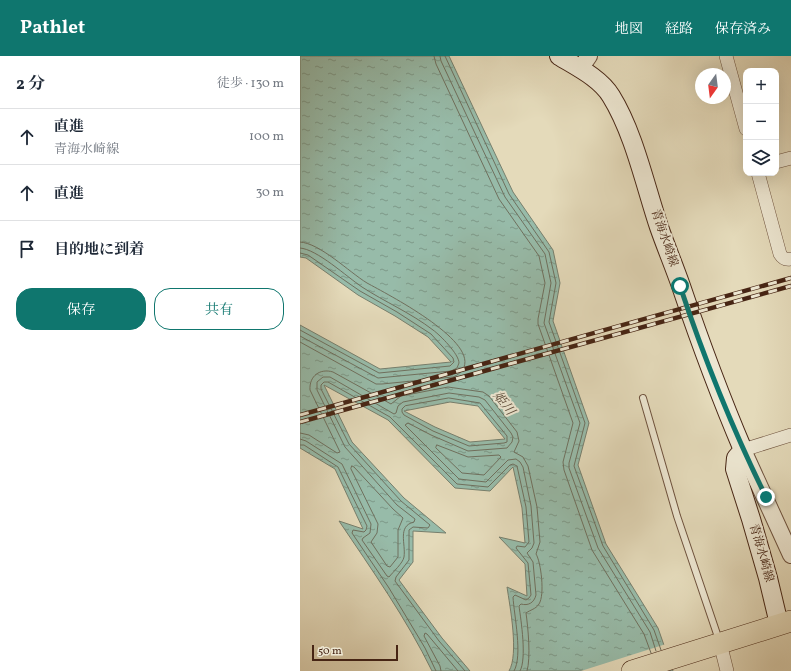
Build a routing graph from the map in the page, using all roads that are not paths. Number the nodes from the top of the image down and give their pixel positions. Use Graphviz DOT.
graph roads {
  1 [pos="559,56"];
  2 [pos="726,56"];
  3 [pos="584,63"];
  4 [pos="743,118"];
  5 [pos="791,158"];
  6 [pos="779,161"];
  7 [pos="759,176"];
  8 [pos="791,259"];
  9 [pos="643,398"];
  10 [pos="791,434"];
  11 [pos="743,450"];
  12 [pos="791,555"];
  13 [pos="778,625"];
  14 [pos="721,643"];
  15 [pos="632,671"];
  16 [pos="726,671"];
  1 -- 3 [label="main road, 青海水崎線"];
  2 -- 4 [label="street"];
  3 -- 11 [label="main road, 青海水崎線"];
  5 -- 6 [label="street"];
  7 -- 8 [label="street"];
  9 -- 14 [label="lane"];
  10 -- 11 [label="street"];
  11 -- 12 [label="street"];
  11 -- 13 [label="main road, 青海水崎線"];
  13 -- 14 [label="highway"];
  14 -- 15 [label="highway"];
  14 -- 16 [label="street"];
}
